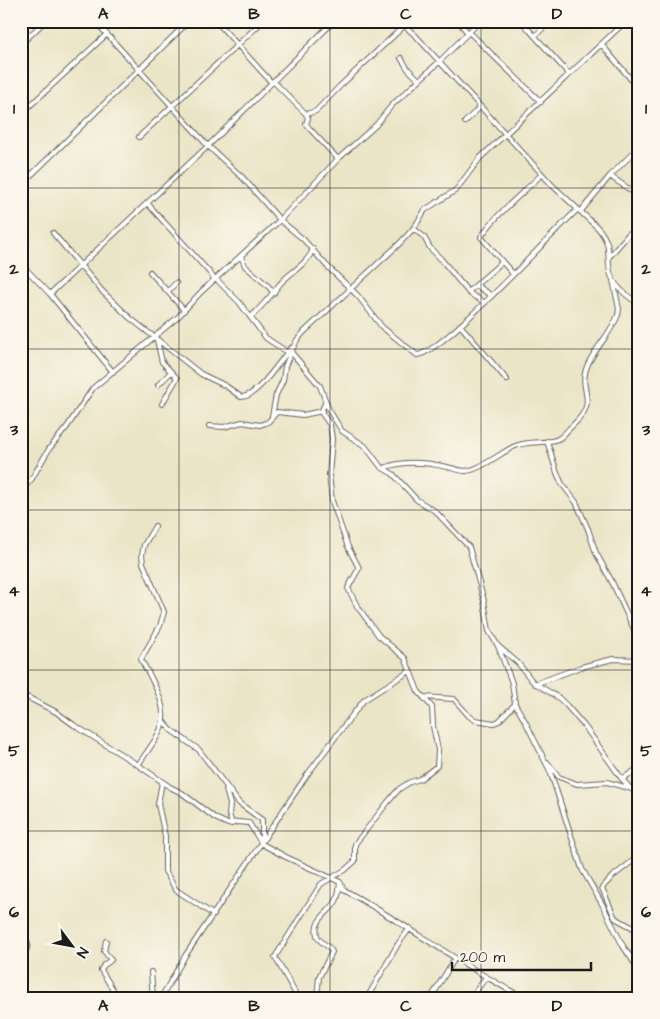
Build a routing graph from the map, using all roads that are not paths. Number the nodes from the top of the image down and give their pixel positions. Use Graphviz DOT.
graph roads {
  1 [pos="45,21"];
  2 [pos="95,21"];
  3 [pos="189,21"];
  4 [pos="216,21"];
  5 [pos="263,21"];
  6 [pos="334,21"];
  7 [pos="399,21"];
  8 [pos="458,21"];
  9 [pos="480,21"];
  10 [pos="522,21"];
  11 [pos="550,21"];
  12 [pos="626,21"];
  13 [pos="404,26"];
  14 [pos="469,32"];
  15 [pos="107,34"];
  16 [pos="535,36"];
  17 [pos="21,44"];
  18 [pos="237,44"];
  19 [pos="602,45"];
  20 [pos="401,58"];
  21 [pos="439,62"];
  22 [pos="139,70"];
  23 [pos="569,74"];
  24 [pos="639,75"];
  25 [pos="419,80"];
  26 [pos="632,81"];
  27 [pos="273,82"];
  28 [pos="639,89"];
  29 [pos="541,102"];
  30 [pos="173,105"];
  31 [pos="480,107"];
  32 [pos="21,114"];
  33 [pos="306,114"];
  34 [pos="465,122"];
  35 [pos="506,135"];
  36 [pos="139,137"];
  37 [pos="208,146"];
  38 [pos="639,147"];
  39 [pos="338,159"];
  40 [pos="542,174"];
  41 [pos="610,176"];
  42 [pos="21,185"];
  43 [pos="639,196"];
  44 [pos="147,203"];
  45 [pos="579,210"];
  46 [pos="280,220"];
  47 [pos="639,222"];
  48 [pos="413,228"];
  49 [pos="53,233"];
  50 [pos="313,248"];
  51 [pos="241,256"];
  52 [pos="610,256"];
  53 [pos="502,262"];
  54 [pos="21,264"];
  55 [pos="81,266"];
  56 [pos="150,272"];
  57 [pos="514,274"];
  58 [pos="612,278"];
  59 [pos="216,280"];
  60 [pos="176,283"];
  61 [pos="476,285"];
  62 [pos="351,289"];
  63 [pos="168,291"];
  64 [pos="468,292"];
  65 [pos="274,293"];
  66 [pos="50,294"];
  67 [pos="492,296"];
  68 [pos="485,303"];
  69 [pos="639,304"];
  70 [pos="184,310"];
  71 [pos="251,317"];
  72 [pos="460,325"];
  73 [pos="155,339"];
  74 [pos="289,352"];
  75 [pos="113,372"];
  76 [pos="172,372"];
  77 [pos="507,380"];
  78 [pos="158,385"];
  79 [pos="326,401"];
  80 [pos="162,404"];
  81 [pos="322,411"];
  82 [pos="272,417"];
  83 [pos="209,426"];
  84 [pos="547,441"];
  85 [pos="384,468"];
  86 [pos="21,490"];
  87 [pos="155,526"];
  88 [pos="639,640"];
  89 [pos="498,646"];
  90 [pos="639,660"];
  91 [pos="410,671"];
  92 [pos="535,684"];
  93 [pos="21,694"];
  94 [pos="423,697"];
  95 [pos="515,704"];
  96 [pos="164,722"];
  97 [pos="544,758"];
  98 [pos="138,765"];
  99 [pos="639,768"];
  100 [pos="622,779"];
  101 [pos="162,782"];
  102 [pos="226,788"];
  103 [pos="631,789"];
  104 [pos="639,794"];
  105 [pos="232,824"];
  106 [pos="262,844"];
  107 [pos="639,856"];
  108 [pos="331,878"];
  109 [pos="340,882"];
  110 [pos="214,915"];
  111 [pos="21,920"];
  112 [pos="410,928"];
  113 [pos="639,931"];
  114 [pos="106,941"];
  115 [pos="455,958"];
  116 [pos="21,966"];
  117 [pos="639,970"];
  118 [pos="151,972"];
  119 [pos="486,977"];
  120 [pos="118,998"];
  121 [pos="153,998"];
  122 [pos="160,998"];
  123 [pos="298,998"];
  124 [pos="317,998"];
  125 [pos="367,998"];
  126 [pos="432,998"];
  127 [pos="471,998"];
  128 [pos="524,998"];
  1 -- 17 [label="street"];
  2 -- 15 [label="street"];
  3 -- 22 [label="street"];
  4 -- 18 [label="street"];
  5 -- 18 [label="street"];
  6 -- 27 [label="street"];
  7 -- 13 [label="street"];
  8 -- 14 [label="street"];
  9 -- 14 [label="street"];
  10 -- 16 [label="street"];
  11 -- 16 [label="street"];
  12 -- 19 [label="street"];
  13 -- 21 [label="street"];
  13 -- 33 [label="street"];
  14 -- 21 [label="street"];
  14 -- 29 [label="street"];
  15 -- 22 [label="street"];
  15 -- 32 [label="street"];
  16 -- 23 [label="street"];
  18 -- 27 [label="street"];
  18 -- 30 [label="street"];
  19 -- 23 [label="street"];
  19 -- 26 [label="street"];
  20 -- 25 [label="street"];
  21 -- 25 [label="street"];
  21 -- 31 [label="street"];
  22 -- 30 [label="street"];
  22 -- 42 [label="street"];
  23 -- 29 [label="street"];
  24 -- 26 [label="street"];
  25 -- 39 [label="street"];
  26 -- 28 [label="street"];
  27 -- 33 [label="street"];
  27 -- 37 [label="street"];
  29 -- 35 [label="street"];
  30 -- 36 [label="street"];
  30 -- 37 [label="street"];
  31 -- 34 [label="street"];
  31 -- 35 [label="street"];
  33 -- 39 [label="street"];
  35 -- 40 [label="street"];
  35 -- 48 [label="street"];
  37 -- 44 [label="street"];
  37 -- 46 [label="street"];
  38 -- 41 [label="street"];
  39 -- 46 [label="street"];
  40 -- 45 [label="street"];
  40 -- 53 [label="street"];
  41 -- 43 [label="street"];
  41 -- 45 [label="street"];
  44 -- 55 [label="street"];
  44 -- 59 [label="street"];
  45 -- 52 [label="street"];
  45 -- 57 [label="street"];
  46 -- 50 [label="street"];
  46 -- 51 [label="street"];
  47 -- 52 [label="street"];
  48 -- 62 [label="street"];
  48 -- 64 [label="street"];
  49 -- 55 [label="street"];
  50 -- 62 [label="street"];
  50 -- 65 [label="street"];
  51 -- 59 [label="street"];
  51 -- 65 [label="street"];
  52 -- 58 [label="street"];
  53 -- 57 [label="street"];
  53 -- 61 [label="street"];
  54 -- 66 [label="street"];
  55 -- 66 [label="street"];
  55 -- 73 [label="street"];
  56 -- 63 [label="street"];
  57 -- 67 [label="street"];
  58 -- 69 [label="street"];
  58 -- 84 [label="street"];
  59 -- 70 [label="street"];
  59 -- 71 [label="street"];
  60 -- 63 [label="street"];
  61 -- 64 [label="street"];
  61 -- 67 [label="street"];
  62 -- 72 [label="street"];
  62 -- 74 [label="street"];
  63 -- 70 [label="street"];
  64 -- 68 [label="street"];
  65 -- 71 [label="street"];
  66 -- 75 [label="street"];
  67 -- 68 [label="street"];
  68 -- 72 [label="street"];
  70 -- 73 [label="street"];
  71 -- 74 [label="street"];
  72 -- 77 [label="street"];
  73 -- 74 [label="street"];
  73 -- 75 [label="street"];
  73 -- 76 [label="street"];
  74 -- 79 [label="street"];
  74 -- 82 [label="street"];
  75 -- 86 [label="street"];
  76 -- 78 [label="street"];
  76 -- 80 [label="street"];
  79 -- 81 [label="street"];
  79 -- 85 [label="street"];
  81 -- 82 [label="street"];
  81 -- 91 [label="street"];
  82 -- 83 [label="street"];
  84 -- 85 [label="street"];
  84 -- 88 [label="street"];
  85 -- 89 [label="street"];
  87 -- 96 [label="street"];
  89 -- 92 [label="street"];
  89 -- 95 [label="street"];
  90 -- 92 [label="street"];
  91 -- 94 [label="street"];
  91 -- 106 [label="street"];
  92 -- 100 [label="street"];
  93 -- 98 [label="street"];
  94 -- 95 [label="street"];
  94 -- 108 [label="street"];
  95 -- 97 [label="street"];
  96 -- 98 [label="street"];
  96 -- 102 [label="street"];
  97 -- 103 [label="street"];
  97 -- 117 [label="street"];
  98 -- 101 [label="street"];
  99 -- 100 [label="street"];
  100 -- 103 [label="street"];
  101 -- 105 [label="street"];
  101 -- 110 [label="street"];
  102 -- 105 [label="street"];
  102 -- 106 [label="street"];
  103 -- 104 [label="street"];
  105 -- 106 [label="street"];
  106 -- 108 [label="street"];
  106 -- 110 [label="street"];
  107 -- 113 [label="street"];
  108 -- 109 [label="street"];
  108 -- 123 [label="street"];
  109 -- 112 [label="street"];
  109 -- 124 [label="street"];
  110 -- 122 [label="street"];
  111 -- 116 [label="street"];
  112 -- 115 [label="street"];
  112 -- 125 [label="street"];
  114 -- 120 [label="street"];
  115 -- 119 [label="street"];
  115 -- 126 [label="street"];
  118 -- 121 [label="street"];
  119 -- 127 [label="street"];
  119 -- 128 [label="street"];
}
